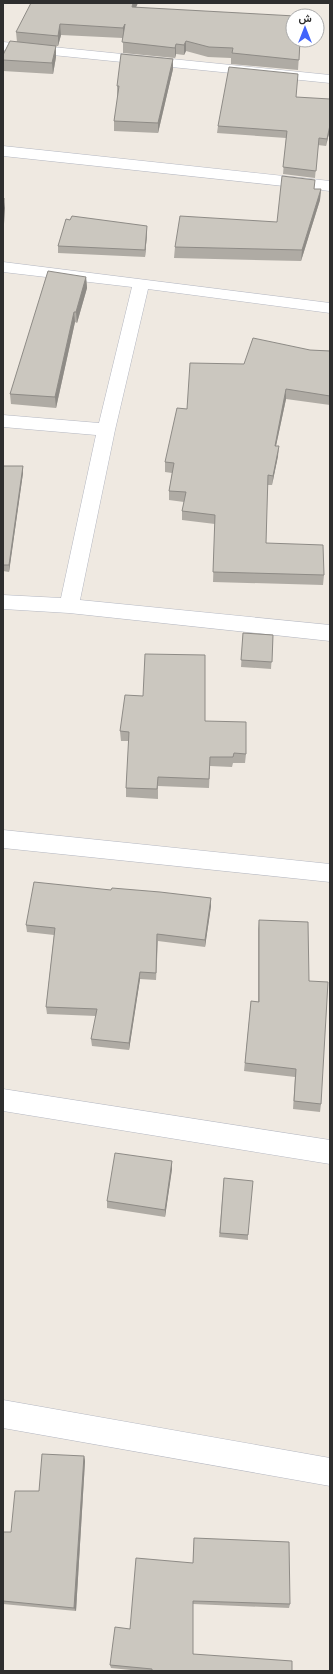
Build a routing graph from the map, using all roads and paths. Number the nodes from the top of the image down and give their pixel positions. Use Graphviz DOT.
graph roads {
  1 [pos="3,46"];
  2 [pos="330,79"];
  3 [pos="3,151"];
  4 [pos="330,186"];
  5 [pos="3,267"];
  6 [pos="142,283"];
  7 [pos="330,308"];
  8 [pos="3,421"];
  9 [pos="106,430"];
  10 [pos="3,602"];
  11 [pos="69,606"];
  12 [pos="330,633"];
  13 [pos="3,839"];
  14 [pos="330,873"];
  15 [pos="3,1100"];
  16 [pos="330,1152"];
  17 [pos="3,1414"];
  18 [pos="330,1472"];
  1 -- 2 [label="street"];
  3 -- 4 [label="street"];
  5 -- 6 [label="street"];
  6 -- 7 [label="street"];
  6 -- 9 [label="street"];
  8 -- 9 [label="street"];
  9 -- 11 [label="street"];
  10 -- 11 [label="street"];
  11 -- 12 [label="street"];
  13 -- 14 [label="street"];
  15 -- 16 [label="street"];
  17 -- 18 [label="street"];
}
